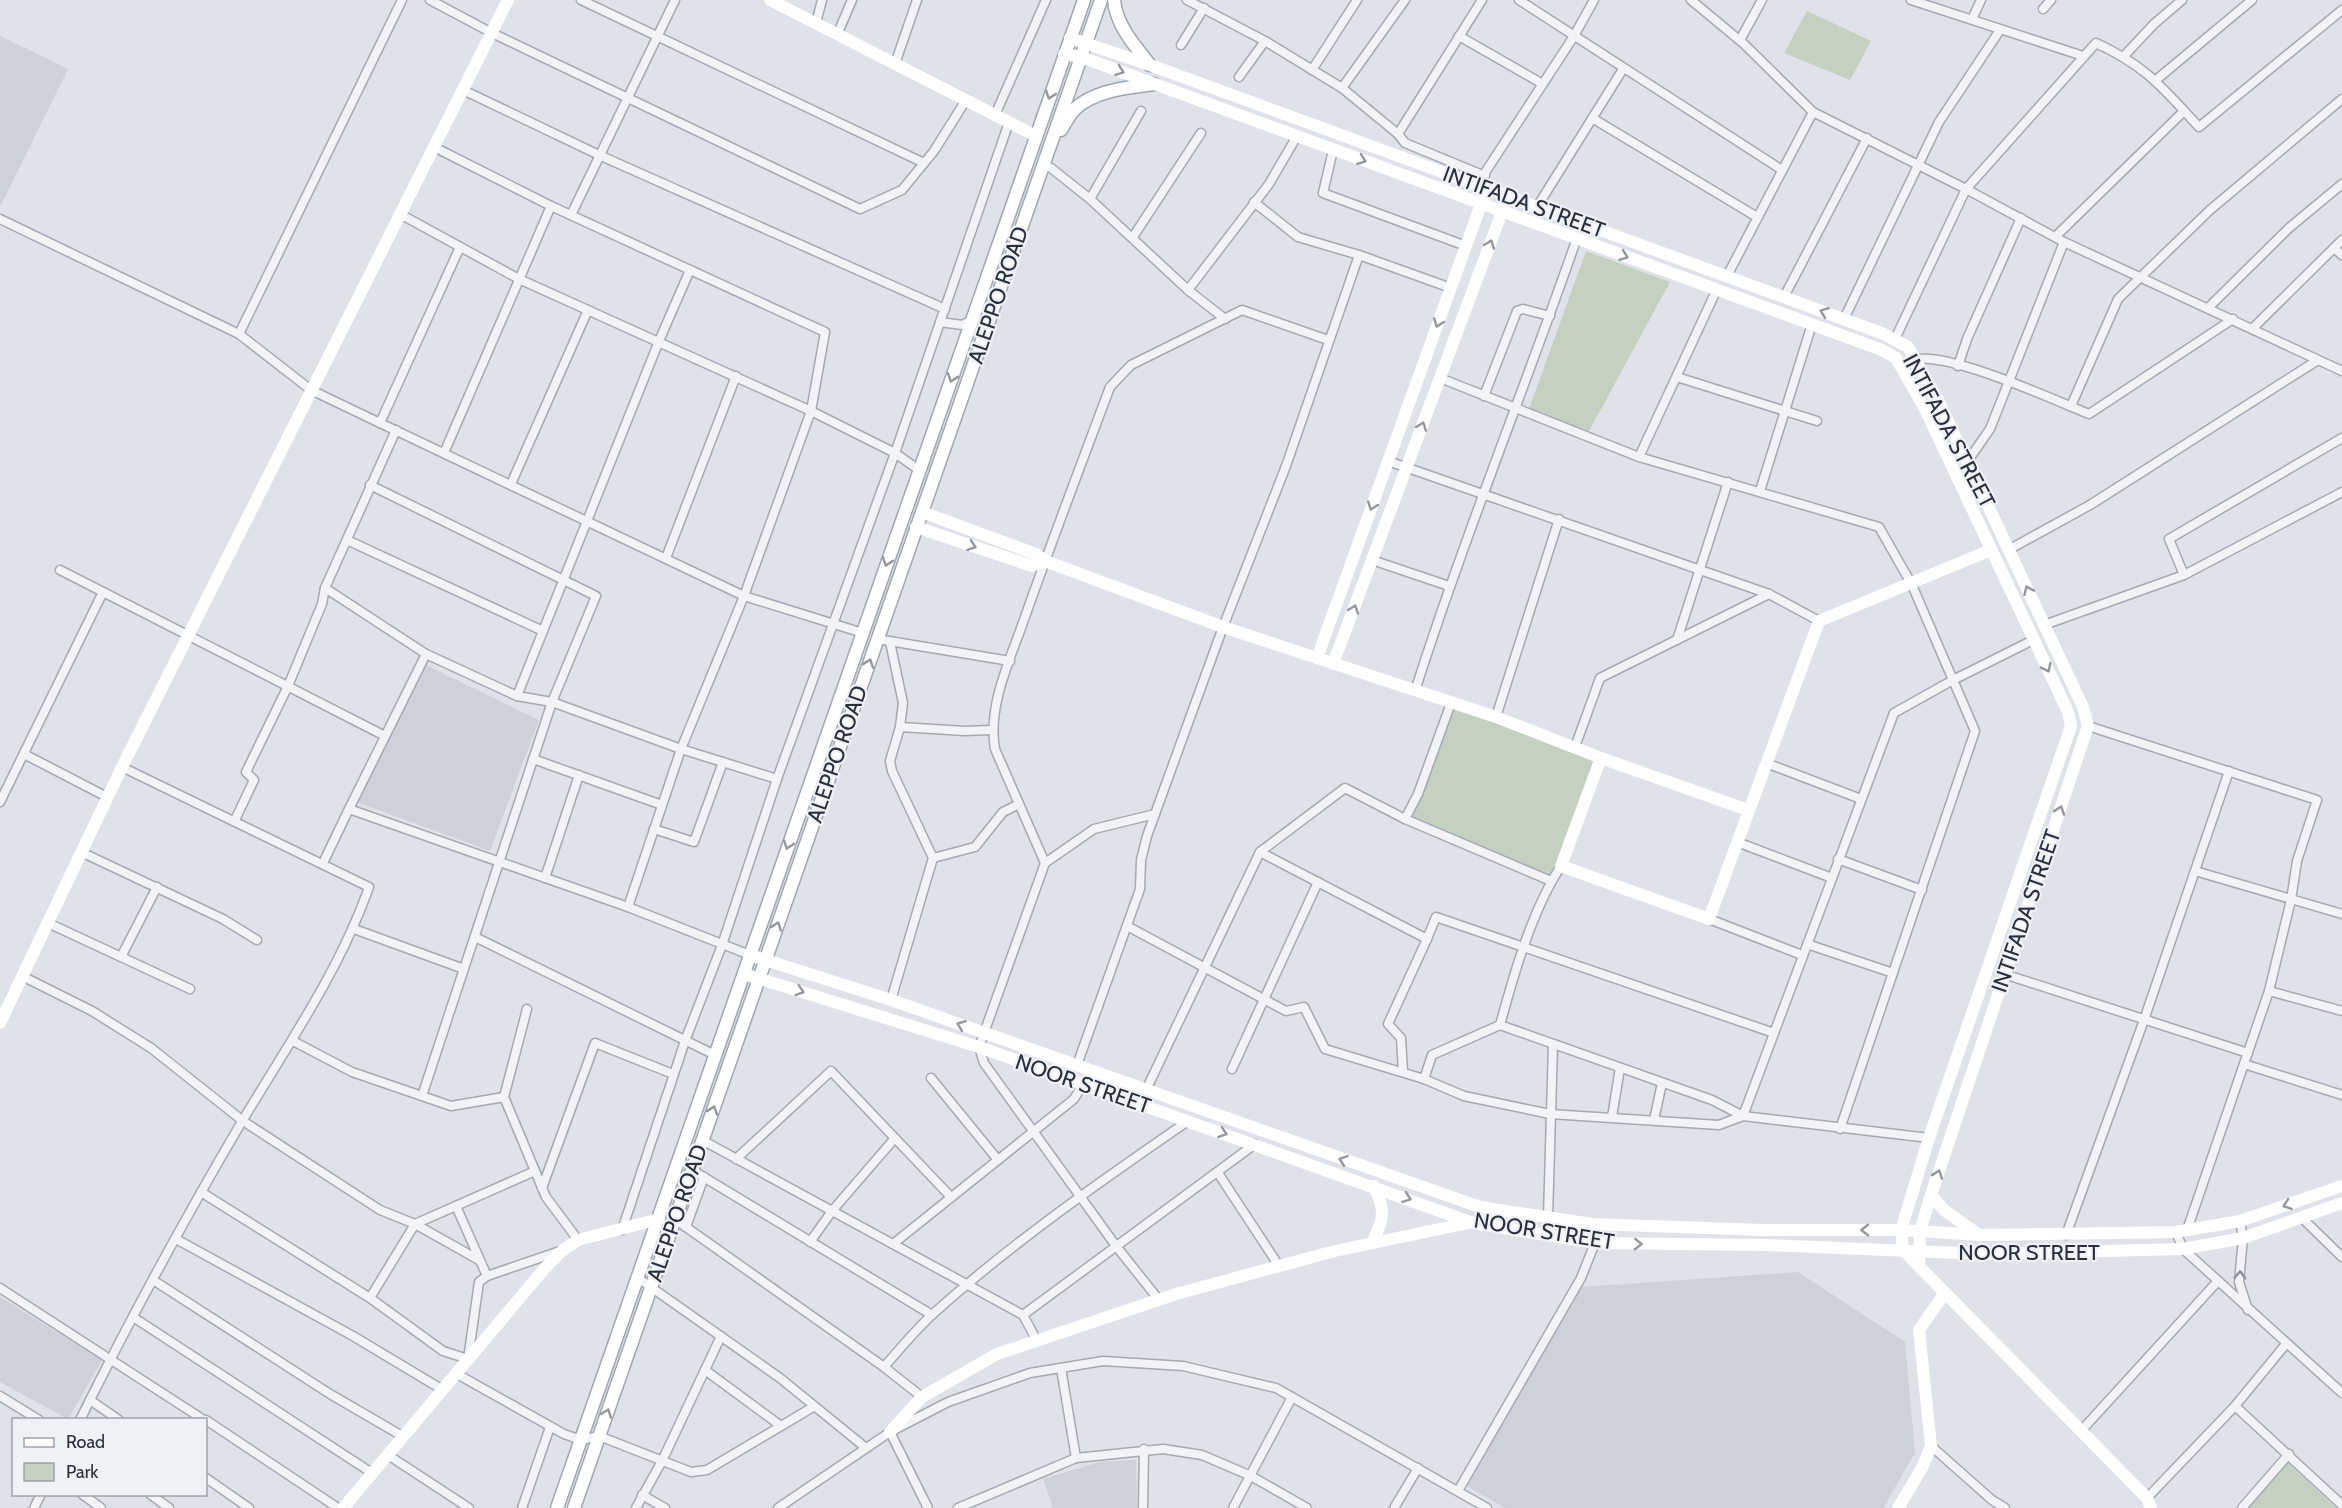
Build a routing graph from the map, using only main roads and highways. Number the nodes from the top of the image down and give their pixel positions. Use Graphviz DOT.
graph roads {
  1 [pos="508,0"];
  2 [pos="770,0"];
  3 [pos="1084,0"];
  4 [pos="1101,0"];
  5 [pos="1114,0"];
  6 [pos="1070,38"];
  7 [pos="1085,44"];
  8 [pos="1064,54"];
  9 [pos="1081,57"];
  10 [pos="1150,65"];
  11 [pos="1154,84"];
  12 [pos="1036,136"];
  13 [pos="1052,143"];
  14 [pos="1483,183"];
  15 [pos="1508,196"];
  16 [pos="1481,203"];
  17 [pos="1502,211"];
  18 [pos="922,512"];
  19 [pos="916,527"];
  20 [pos="1990,550"];
  21 [pos="1045,561"];
  22 [pos="1317,658"];
  23 [pos="1333,664"];
  24 [pos="1601,759"];
  25 [pos="1748,810"];
  26 [pos="750,955"];
  27 [pos="766,959"];
  28 [pos="744,974"];
  29 [pos="759,978"];
  30 [pos="0,1021"];
  31 [pos="1374,1186"];
  32 [pos="2342,1186"];
  33 [pos="1931,1195"];
  34 [pos="2342,1203"];
  35 [pos="1480,1207"];
  36 [pos="1507,1214"];
  37 [pos="659,1219"];
  38 [pos="1473,1222"];
  39 [pos="1504,1229"];
  40 [pos="1901,1230"];
  41 [pos="1920,1231"];
  42 [pos="1980,1235"];
  43 [pos="1372,1243"];
  44 [pos="1903,1250"];
  45 [pos="1920,1251"];
  46 [pos="1919,1267"];
  47 [pos="1944,1294"];
  48 [pos="890,1432"];
  49 [pos="2149,1503"];
  50 [pos="344,1508"];
  51 [pos="557,1508"];
  52 [pos="574,1508"];
  53 [pos="1898,1508"];
  1 -- 30 [label="main road"];
  2 -- 12 [label="main road"];
  3 -- 6 [label="main road, ALEPPO ROAD"];
  4 -- 7 [label="main road, ALEPPO ROAD"];
  5 -- 10 [label="main road"];
  6 -- 7 [label="main road, INTIFADA STREET"];
  6 -- 8 [label="main road, ALEPPO ROAD"];
  7 -- 9 [label="main road, ALEPPO ROAD"];
  7 -- 10 [label="main road, INTIFADA STREET"];
  8 -- 9 [label="main road, INTIFADA STREET"];
  8 -- 12 [label="main road, ALEPPO ROAD, one-way"];
  9 -- 11 [label="main road, INTIFADA STREET, one-way"];
  9 -- 13 [label="main road, ALEPPO ROAD"];
  10 -- 14 [label="main road, INTIFADA STREET"];
  11 -- 13 [label="main road"];
  11 -- 16 [label="main road, INTIFADA STREET, one-way"];
  12 -- 26 [label="main road, ALEPPO ROAD, one-way"];
  13 -- 18 [label="main road, ALEPPO ROAD"];
  14 -- 15 [label="main road, INTIFADA STREET"];
  14 -- 16 [label="main road"];
  15 -- 17 [label="main road"];
  33 -- 15 [label="main road, INTIFADA STREET, one-way"];
  16 -- 17 [label="main road, INTIFADA STREET"];
  16 -- 22 [label="main road, one-way"];
  17 -- 20 [label="main road, INTIFADA STREET, one-way"];
  23 -- 17 [label="main road, one-way"];
  18 -- 19 [label="main road, ALEPPO ROAD"];
  18 -- 21 [label="main road"];
  19 -- 21 [label="main road, one-way"];
  27 -- 19 [label="main road, ALEPPO ROAD, one-way"];
  20 -- 25 [label="main road"];
  20 -- 40 [label="main road, INTIFADA STREET, one-way"];
  21 -- 22 [label="main road"];
  22 -- 23 [label="main road"];
  23 -- 24 [label="main road"];
  24 -- 25 [label="main road"];
  24 -- 25 [label="main road"];
  26 -- 27 [label="main road, NOOR STREET"];
  26 -- 28 [label="main road, ALEPPO ROAD"];
  27 -- 29 [label="main road, ALEPPO ROAD"];
  35 -- 27 [label="main road, NOOR STREET, one-way"];
  28 -- 29 [label="main road, NOOR STREET"];
  28 -- 37 [label="main road, ALEPPO ROAD"];
  29 -- 31 [label="main road, NOOR STREET, one-way"];
  52 -- 29 [label="main road, ALEPPO ROAD, one-way"];
  31 -- 38 [label="main road, NOOR STREET, one-way"];
  31 -- 43 [label="main road"];
  32 -- 42 [label="main road, NOOR STREET, one-way"];
  33 -- 41 [label="main road, INTIFADA STREET"];
  33 -- 42 [label="main road"];
  34 -- 45 [label="main road, NOOR STREET"];
  35 -- 36 [label="main road, NOOR STREET"];
  35 -- 38 [label="main road"];
  36 -- 39 [label="main road"];
  40 -- 36 [label="main road, NOOR STREET, one-way"];
  37 -- 50 [label="main road"];
  37 -- 51 [label="main road, ALEPPO ROAD"];
  38 -- 39 [label="main road, NOOR STREET"];
  38 -- 43 [label="main road"];
  39 -- 44 [label="main road, NOOR STREET, one-way"];
  40 -- 41 [label="main road, NOOR STREET"];
  40 -- 44 [label="main road, INTIFADA STREET"];
  41 -- 42 [label="main road, NOOR STREET"];
  41 -- 45 [label="main road, INTIFADA STREET"];
  43 -- 48 [label="main road"];
  44 -- 45 [label="main road, NOOR STREET"];
  44 -- 46 [label="main road"];
  45 -- 46 [label="main road, INTIFADA STREET"];
  46 -- 47 [label="main road"];
  47 -- 49 [label="main road"];
  47 -- 53 [label="main road"];
}
